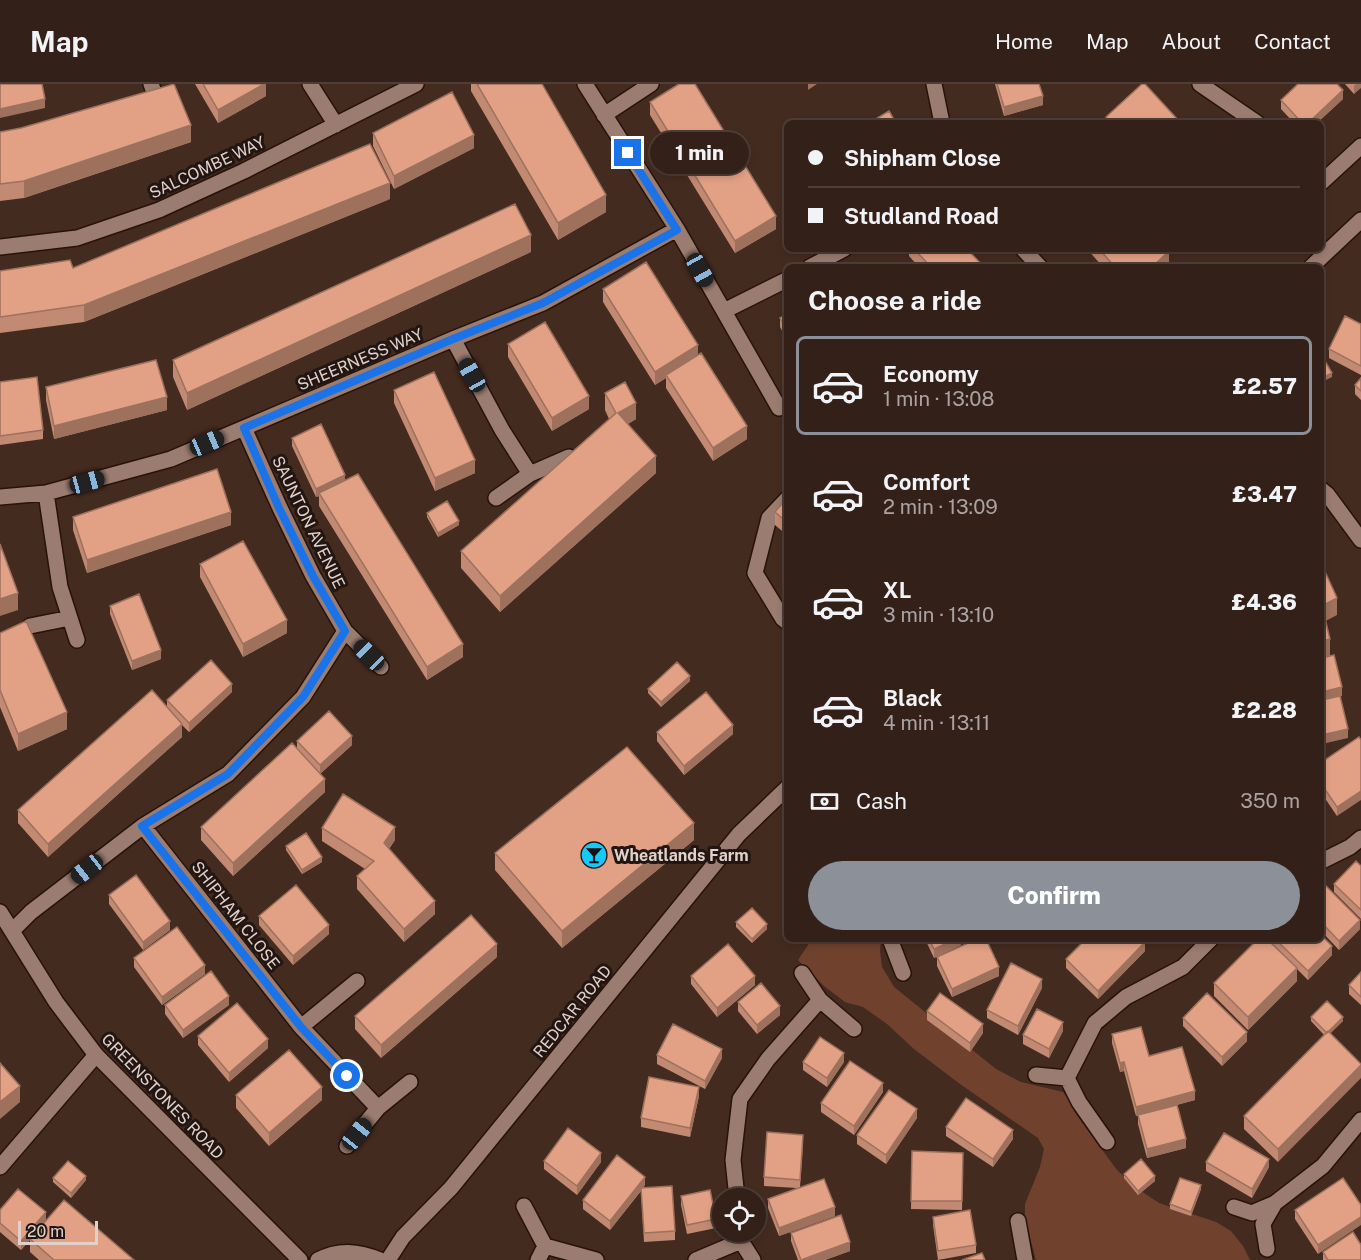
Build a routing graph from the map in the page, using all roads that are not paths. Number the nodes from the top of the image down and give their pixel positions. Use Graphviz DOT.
graph roads {
  1 [pos="310,84"];
  2 [pos="416,84"];
  3 [pos="585,84"];
  4 [pos="651,84"];
  5 [pos="934,84"];
  6 [pos="1200,84"];
  7 [pos="604,115"];
  8 [pos="941,120"];
  9 [pos="1253,120"];
  10 [pos="336,125"];
  11 [pos="1361,146"];
  12 [pos="1324,180"];
  13 [pos="1361,220"];
  14 [pos="677,230"];
  15 [pos="0,247"];
  16 [pos="838,252"];
  17 [pos="1026,252"];
  18 [pos="816,264"];
  19 [pos="1037,264"];
  20 [pos="1314,264"];
  21 [pos="784,281"];
  22 [pos="724,312"];
  23 [pos="453,339"];
  24 [pos="779,408"];
  25 [pos="244,428"];
  26 [pos="569,457"];
  27 [pos="530,474"];
  28 [pos="1324,492"];
  29 [pos="46,493"];
  30 [pos="0,497"];
  31 [pos="496,498"];
  32 [pos="784,502"];
  33 [pos="1361,540"];
  34 [pos="70,618"];
  35 [pos="784,620"];
  36 [pos="30,626"];
  37 [pos="345,631"];
  38 [pos="77,640"];
  39 [pos="381,667"];
  40 [pos="784,791"];
  41 [pos="142,826"];
  42 [pos="1361,838"];
  43 [pos="1324,860"];
  44 [pos="0,912"];
  45 [pos="13,930"];
  46 [pos="891,942"];
  47 [pos="1208,942"];
  48 [pos="802,973"];
  49 [pos="903,973"];
  50 [pos="357,981"];
  51 [pos="820,1000"];
  52 [pos="301,1027"];
  53 [pos="854,1029"];
  54 [pos="96,1055"];
  55 [pos="1035,1075"];
  56 [pos="1067,1078"];
  57 [pos="410,1082"];
  58 [pos="378,1108"];
  59 [pos="1361,1120"];
  60 [pos="1107,1142"];
  61 [pos="347,1146"];
  62 [pos="0,1167"];
  63 [pos="736,1188"];
  64 [pos="1275,1203"];
  65 [pos="524,1206"];
  66 [pos="1234,1207"];
  67 [pos="1018,1221"];
  68 [pos="729,1242"];
  69 [pos="743,1242"];
  70 [pos="1267,1249"];
  71 [pos="542,1253"];
  72 [pos="300,1260"];
  73 [pos="318,1260"];
  74 [pos="380,1260"];
  75 [pos="388,1260"];
  76 [pos="596,1260"];
  77 [pos="696,1260"];
  78 [pos="753,1260"];
  79 [pos="1025,1260"];
  1 -- 10 [label="street"];
  2 -- 10 [label="street, SALCOMBE WAY"];
  3 -- 7 [label="street"];
  4 -- 7 [label="street"];
  5 -- 8 [label="street"];
  6 -- 9 [label="street"];
  7 -- 14 [label="street"];
  10 -- 15 [label="street, SALCOMBE WAY"];
  11 -- 12 [label="street"];
  13 -- 20 [label="street"];
  14 -- 22 [label="street"];
  14 -- 23 [label="street, SHEERNESS WAY"];
  16 -- 18 [label="street"];
  17 -- 19 [label="street"];
  21 -- 22 [label="street"];
  22 -- 24 [label="street"];
  23 -- 25 [label="street, SHEERNESS WAY"];
  23 -- 27 [label="street"];
  25 -- 29 [label="street, SHEERNESS WAY"];
  25 -- 37 [label="street, SAUNTON AVENUE"];
  26 -- 27 [label="street"];
  27 -- 31 [label="street"];
  28 -- 33 [label="street"];
  29 -- 30 [label="street, SHEERNESS WAY"];
  29 -- 34 [label="street"];
  32 -- 35 [label="street"];
  34 -- 36 [label="street"];
  34 -- 38 [label="street"];
  37 -- 39 [label="street, SAUNTON AVENUE"];
  37 -- 41 [label="street"];
  40 -- 75 [label="street, REDCAR ROAD"];
  41 -- 45 [label="street"];
  41 -- 52 [label="street, SHIPHAM CLOSE"];
  42 -- 43 [label="street"];
  44 -- 45 [label="street, GREENSTONES ROAD"];
  45 -- 54 [label="street, GREENSTONES ROAD"];
  46 -- 49 [label="street"];
  47 -- 56 [label="street"];
  48 -- 51 [label="street"];
  50 -- 52 [label="street"];
  51 -- 53 [label="street"];
  51 -- 63 [label="street"];
  52 -- 58 [label="street, SHIPHAM CLOSE"];
  54 -- 62 [label="street"];
  54 -- 72 [label="street, GREENSTONES ROAD"];
  55 -- 56 [label="street"];
  56 -- 60 [label="street"];
  57 -- 58 [label="street"];
  58 -- 61 [label="street"];
  59 -- 64 [label="street"];
  64 -- 66 [label="street"];
  64 -- 70 [label="street"];
  65 -- 71 [label="street"];
  67 -- 79 [label="street"];
  68 -- 77 [label="street"];
  69 -- 78 [label="street"];
  71 -- 76 [label="street"];
  73 -- 74 [label="street"];
}
